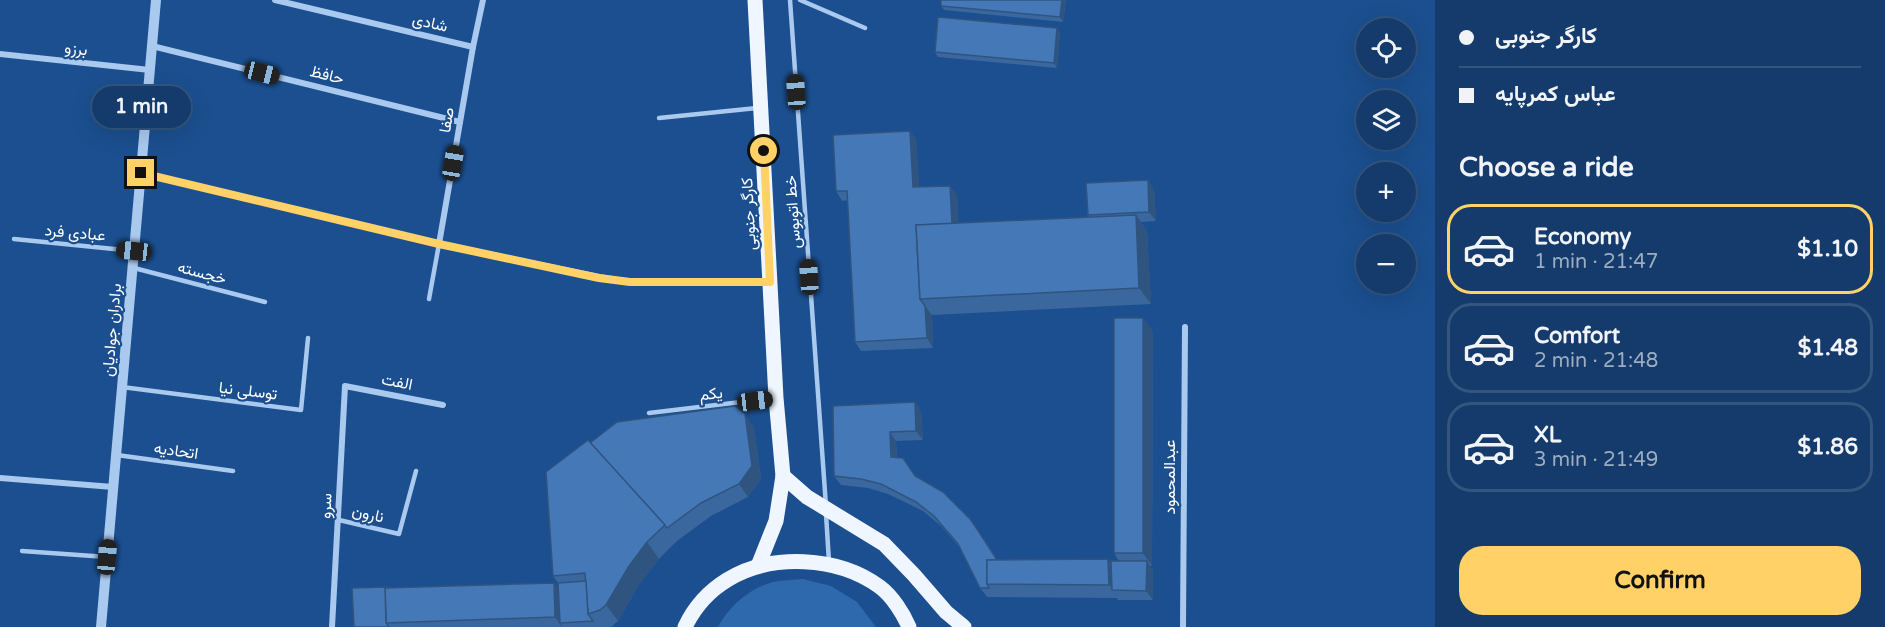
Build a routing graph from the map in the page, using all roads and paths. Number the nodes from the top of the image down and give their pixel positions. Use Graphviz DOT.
graph roads {
  1 [pos="156,0"];
  2 [pos="275,0"];
  3 [pos="483,0"];
  4 [pos="755,0"];
  5 [pos="790,0"];
  6 [pos="800,0"];
  7 [pos="865,28"];
  8 [pos="152,46"];
  9 [pos="472,47"];
  10 [pos="0,54"];
  11 [pos="150,70"];
  12 [pos="761,108"];
  13 [pos="658,118"];
  14 [pos="460,122"];
  15 [pos="141,173"];
  16 [pos="14,239"];
  17 [pos="439,244"];
  18 [pos="134,251"];
  19 [pos="132,267"];
  20 [pos="770,282"];
  21 [pos="429,298"];
  22 [pos="265,302"];
  23 [pos="1185,327"];
  24 [pos="308,338"];
  25 [pos="345,386"];
  26 [pos="122,387"];
  27 [pos="776,398"];
  28 [pos="443,405"];
  29 [pos="649,413"];
  30 [pos="116,454"];
  31 [pos="233,471"];
  32 [pos="416,471"];
  33 [pos="783,476"];
  34 [pos="0,478"];
  35 [pos="113,487"];
  36 [pos="826,508"];
  37 [pos="339,520"];
  38 [pos="22,551"];
  39 [pos="107,557"];
  40 [pos="829,565"];
  41 [pos="758,566"];
  42 [pos="100,627"];
  43 [pos="332,627"];
  44 [pos="685,627"];
  45 [pos="909,627"];
  46 [pos="964,627"];
  47 [pos="1183,627"];
  1 -- 8 [label="street, برادران جوادیان"];
  2 -- 9 [label="street, شادی"];
  3 -- 9 [label="street, صفا"];
  4 -- 12 [label="main road, کارگر جنوبی"];
  5 -- 36 [label="lane, خط اتوبوس"];
  6 -- 7 [label="lane"];
  8 -- 11 [label="street, برادران جوادیان"];
  8 -- 14 [label="street, حافظ"];
  9 -- 14 [label="street, صفا"];
  10 -- 11 [label="street, برزو"];
  11 -- 15 [label="street, برادران جوادیان"];
  12 -- 13 [label="lane"];
  12 -- 20 [label="main road, کارگر جنوبی"];
  14 -- 17 [label="street, صفا"];
  15 -- 17 [label="street"];
  15 -- 18 [label="street, برادران جوادیان"];
  16 -- 18 [label="lane, عبادی فرد"];
  17 -- 20 [label="street"];
  17 -- 21 [label="lane"];
  18 -- 19 [label="street, برادران جوادیان"];
  19 -- 22 [label="lane, خجسته"];
  19 -- 26 [label="street, برادران جوادیان"];
  20 -- 27 [label="main road, کارگر جنوبی"];
  23 -- 47 [label="street, عبدالمحمود"];
  24 -- 26 [label="lane, توسلی نیا"];
  25 -- 28 [label="street, الفت"];
  25 -- 37 [label="street, سرو"];
  26 -- 30 [label="street, برادران جوادیان"];
  27 -- 29 [label="lane, یکم"];
  27 -- 33 [label="main road, کارگر جنوبی"];
  30 -- 31 [label="lane, اتحادیه"];
  30 -- 35 [label="street, برادران جوادیان"];
  32 -- 37 [label="lane, نارون"];
  33 -- 36 [label="main road"];
  33 -- 41 [label="main road, کارگر جنوبی"];
  34 -- 35 [label="street"];
  35 -- 39 [label="street, برادران جوادیان"];
  36 -- 40 [label="lane, خط اتوبوس"];
  36 -- 46 [label="main road"];
  37 -- 43 [label="street, سرو"];
  38 -- 39 [label="lane"];
  39 -- 42 [label="street, برادران جوادیان"];
  40 -- 41 [label="main road"];
  40 -- 45 [label="main road"];
  41 -- 44 [label="main road"];
}
